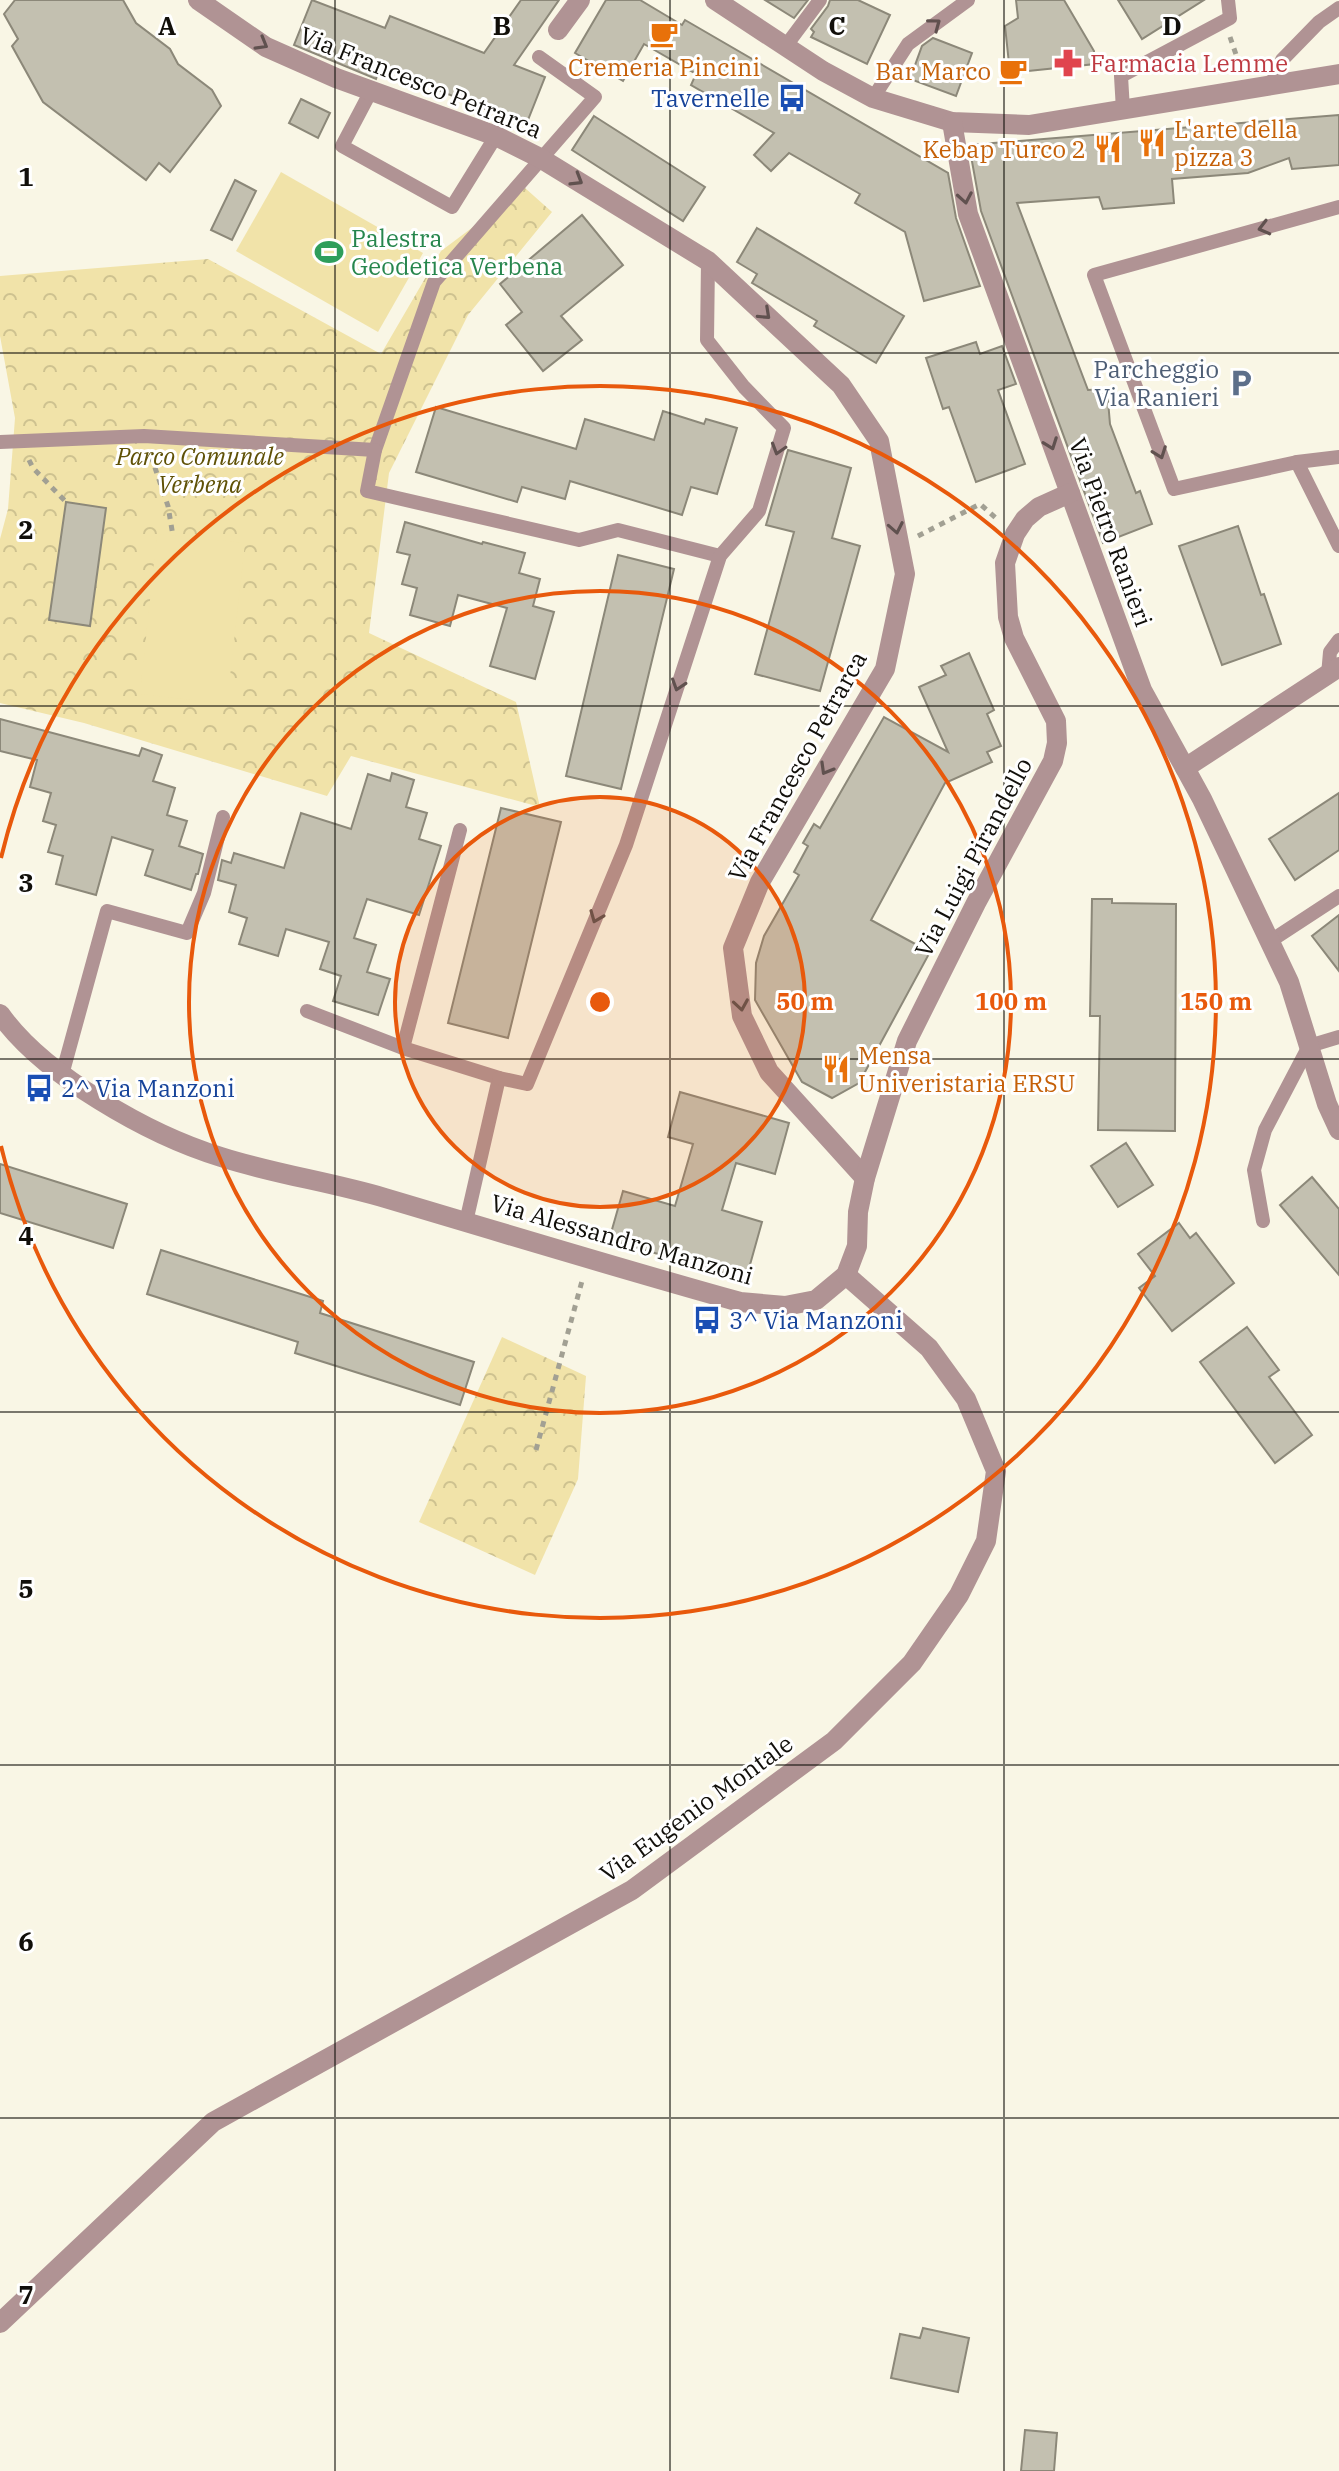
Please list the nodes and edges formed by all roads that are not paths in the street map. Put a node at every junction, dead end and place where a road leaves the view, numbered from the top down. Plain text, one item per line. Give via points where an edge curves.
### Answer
1 (198, 0) edge
2 (580, 0) edge
3 (715, 0) edge
4 (820, 0) edge
5 (968, 0) edge
6 (1228, 0) edge
7 (1339, 8) edge
8 (558, 30) dead end
9 (785, 47) junction
10 (539, 57) dead end
11 (1339, 74) edge
12 (1271, 85) junction
13 (371, 91) junction
14 (873, 98) junction
15 (1123, 110) junction
16 (952, 122) junction
17 (496, 136) junction
18 (540, 158) junction
19 (1339, 207) edge
20 (708, 261) junction
21 (0, 442) edge
22 (375, 450) junction
23 (1339, 457) edge
24 (1297, 462) junction
25 (1070, 493) junction
26 (1339, 546) edge
27 (720, 556) junction
28 (1339, 640) edge
29 (1333, 671) edge
30 (1185, 768) junction
31 (223, 817) dead end
32 (460, 830) dead end
33 (1339, 896) edge
34 (1269, 942) junction
35 (307, 1011) dead end
36 (0, 1014) edge
37 (1329, 1039) edge
38 (403, 1048) junction
39 (62, 1075) junction
40 (499, 1078) junction
41 (1339, 1130) edge
42 (865, 1178) junction
43 (1263, 1221) dead end
44 (466, 1222) junction
45 (846, 1275) junction
46 (0, 2323) edge

1 -> 13 street, Via Francesco Petrarca via 266,47
2 - 8 street
3 - 9 street
4 - 9 lane
14 -> 5 lane via 908,44
6 - 15 lane via 1230,18 1121,76
7 - 12 lane via 1282,60
9 - 14 street
10 - 18 lane via 595,97
11 - 12 street
12 - 15 street
13 - 17 street, Via Francesco Petrarca
13 - 17 lane via 342,146 452,207
14 - 16 street
15 - 16 street via 1029,125
16 -> 25 street, Via Pietro Ranieri via 968,214
17 - 18 street, Via Francesco Petrarca
18 -> 20 street, Via Francesco Petrarca
18 - 22 lane via 434,282
19 -> 24 lane via 1094,275 1174,489
20 -> 27 lane via 707,340 784,428 759,511
20 -> 42 street, Via Francesco Petrarca via 841,385 879,441 905,574 885,669 760,882 733,948 742,1016 769,1072
21 - 22 lane via 144,436
22 - 27 lane via 367,491 579,540 618,530
23 - 24 lane
24 - 26 lane
25 - 30 street, Via Pietro Ranieri via 1142,690
25 - 42 street, Via Luigi Pirandello via 1025,519 1005,563 1014,638 1056,721 1053,761 907,1041
27 -> 40 lane via 626,845 527,1084
28 - 29 lane via 1330,652
29 - 30 street
30 - 34 street, Via Pietro Ranieri
31 - 39 lane via 204,893 187,933 107,911
32 - 38 lane
33 - 34 lane
34 - 37 street, Via Pietro Ranieri via 1289,982
35 - 38 lane
36 - 39 street, Via Alessandro Manzoni
37 - 41 street, Via Pietro Ranieri via 1327,1104
37 - 43 lane via 1265,1130 1254,1170
38 - 40 lane
39 - 44 street, Via Alessandro Manzoni via 130,1119 219,1157
40 - 44 lane, Via Alessandro Manzoni
42 - 45 street via 857,1246
44 - 45 street, Via Alessandro Manzoni via 740,1302 785,1306 816,1300
45 - 46 street, Via Eugenio Montale via 929,1348 966,1399 996,1471 986,1541 959,1595 912,1663 834,1741 632,1890 213,2122

